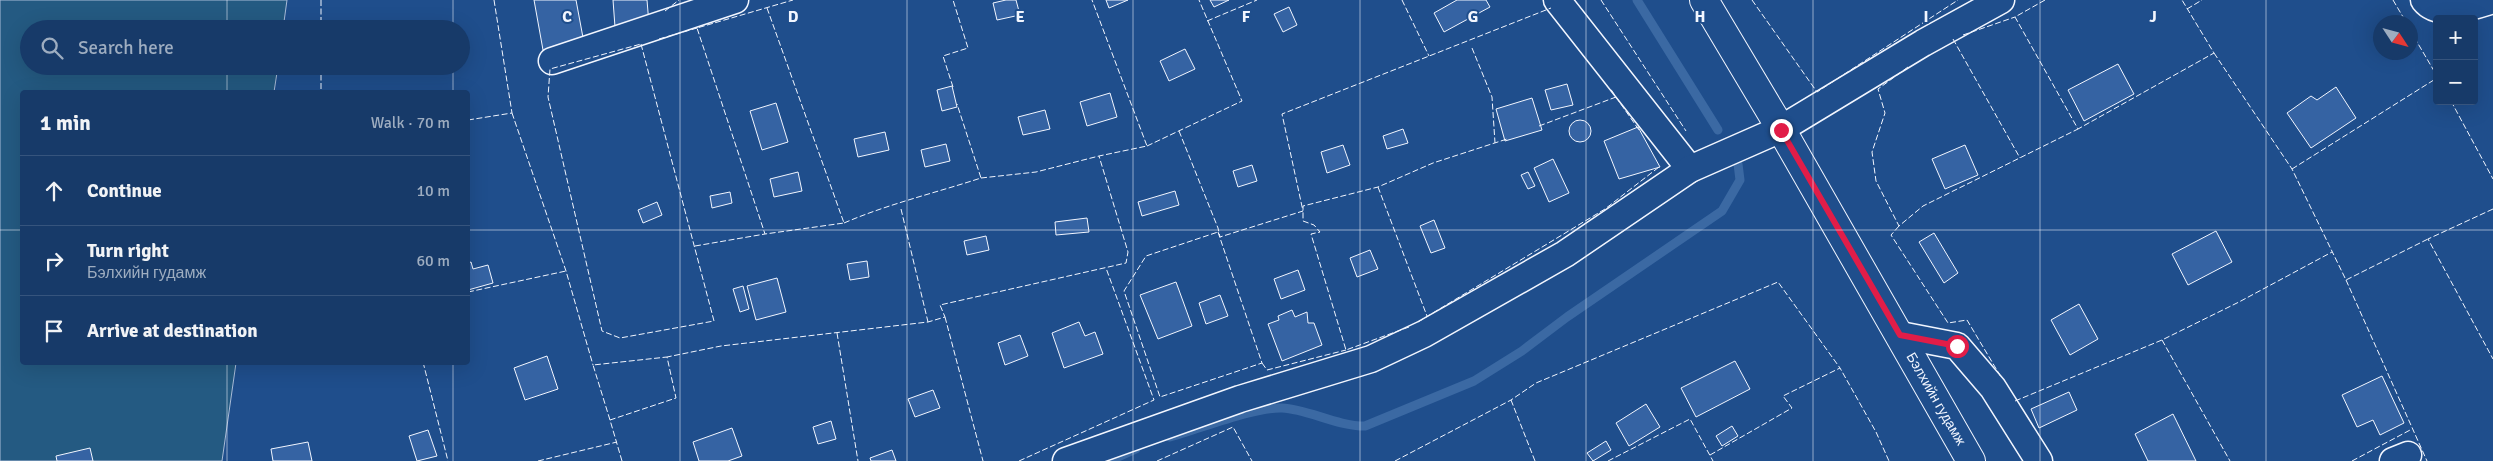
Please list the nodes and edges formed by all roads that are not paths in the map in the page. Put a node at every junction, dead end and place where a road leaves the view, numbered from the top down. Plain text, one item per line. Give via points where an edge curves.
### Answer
1 (735, 0) edge
2 (1557, 0) edge
3 (1704, 0) edge
4 (2001, 0) edge
5 (2424, 0) edge
6 (2493, 0) edge
7 (552, 61) dead end
8 (1781, 130) junction
9 (1690, 169) junction
10 (1900, 335) junction
11 (1066, 461) edge
12 (1971, 461) edge
13 (2040, 461) edge

1 - 7 street
2 - 9 street
3 - 8 main road, Бэлхийн гудамж
4 - 8 street via 1923,43
5 - 6 street via 2427,4 2448,10 2469,8
8 - 9 street
8 - 10 main road, Бэлхийн гудамж
9 - 11 street via 1565,254 1424,334 1370,359
10 - 12 main road, Бэлхийн гудамж
10 - 13 street via 1957,346 1994,388

